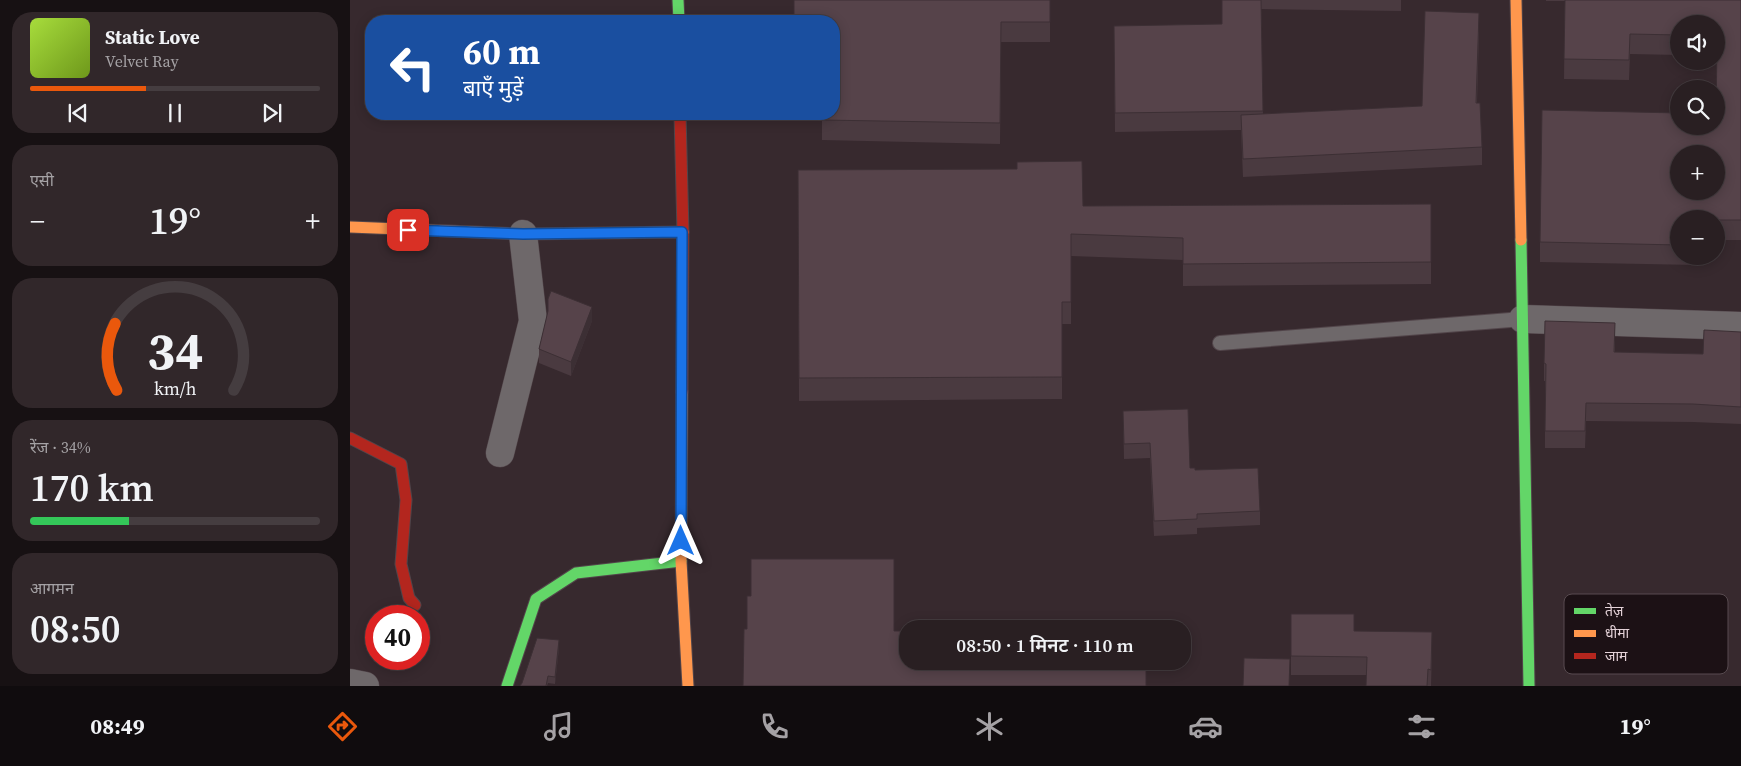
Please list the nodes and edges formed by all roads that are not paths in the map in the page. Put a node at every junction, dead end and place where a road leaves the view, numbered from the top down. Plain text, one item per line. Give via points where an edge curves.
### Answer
1 (678, 0) edge
2 (1516, 0) edge
3 (679, 15) edge
4 (680, 120) edge
5 (350, 227) edge
6 (682, 232) junction
7 (523, 234) junction
8 (1523, 320) junction
9 (1741, 326) edge
10 (1220, 343) dead end
11 (350, 438) edge
12 (500, 453) dead end
13 (681, 560) junction
14 (416, 605) dead end
15 (350, 683) edge
16 (365, 686) edge
17 (507, 686) edge
18 (688, 686) edge
19 (1529, 686) edge

1 - 3 street
2 - 8 street
4 - 6 street
5 - 7 street
6 - 7 street
6 - 13 street
7 - 12 street via 533,322
8 - 9 street
8 - 10 lane
8 - 19 street
11 - 14 street via 401,464 406,500 401,564 409,598
13 - 17 street via 576,573 536,600
13 - 18 street
15 - 16 street

